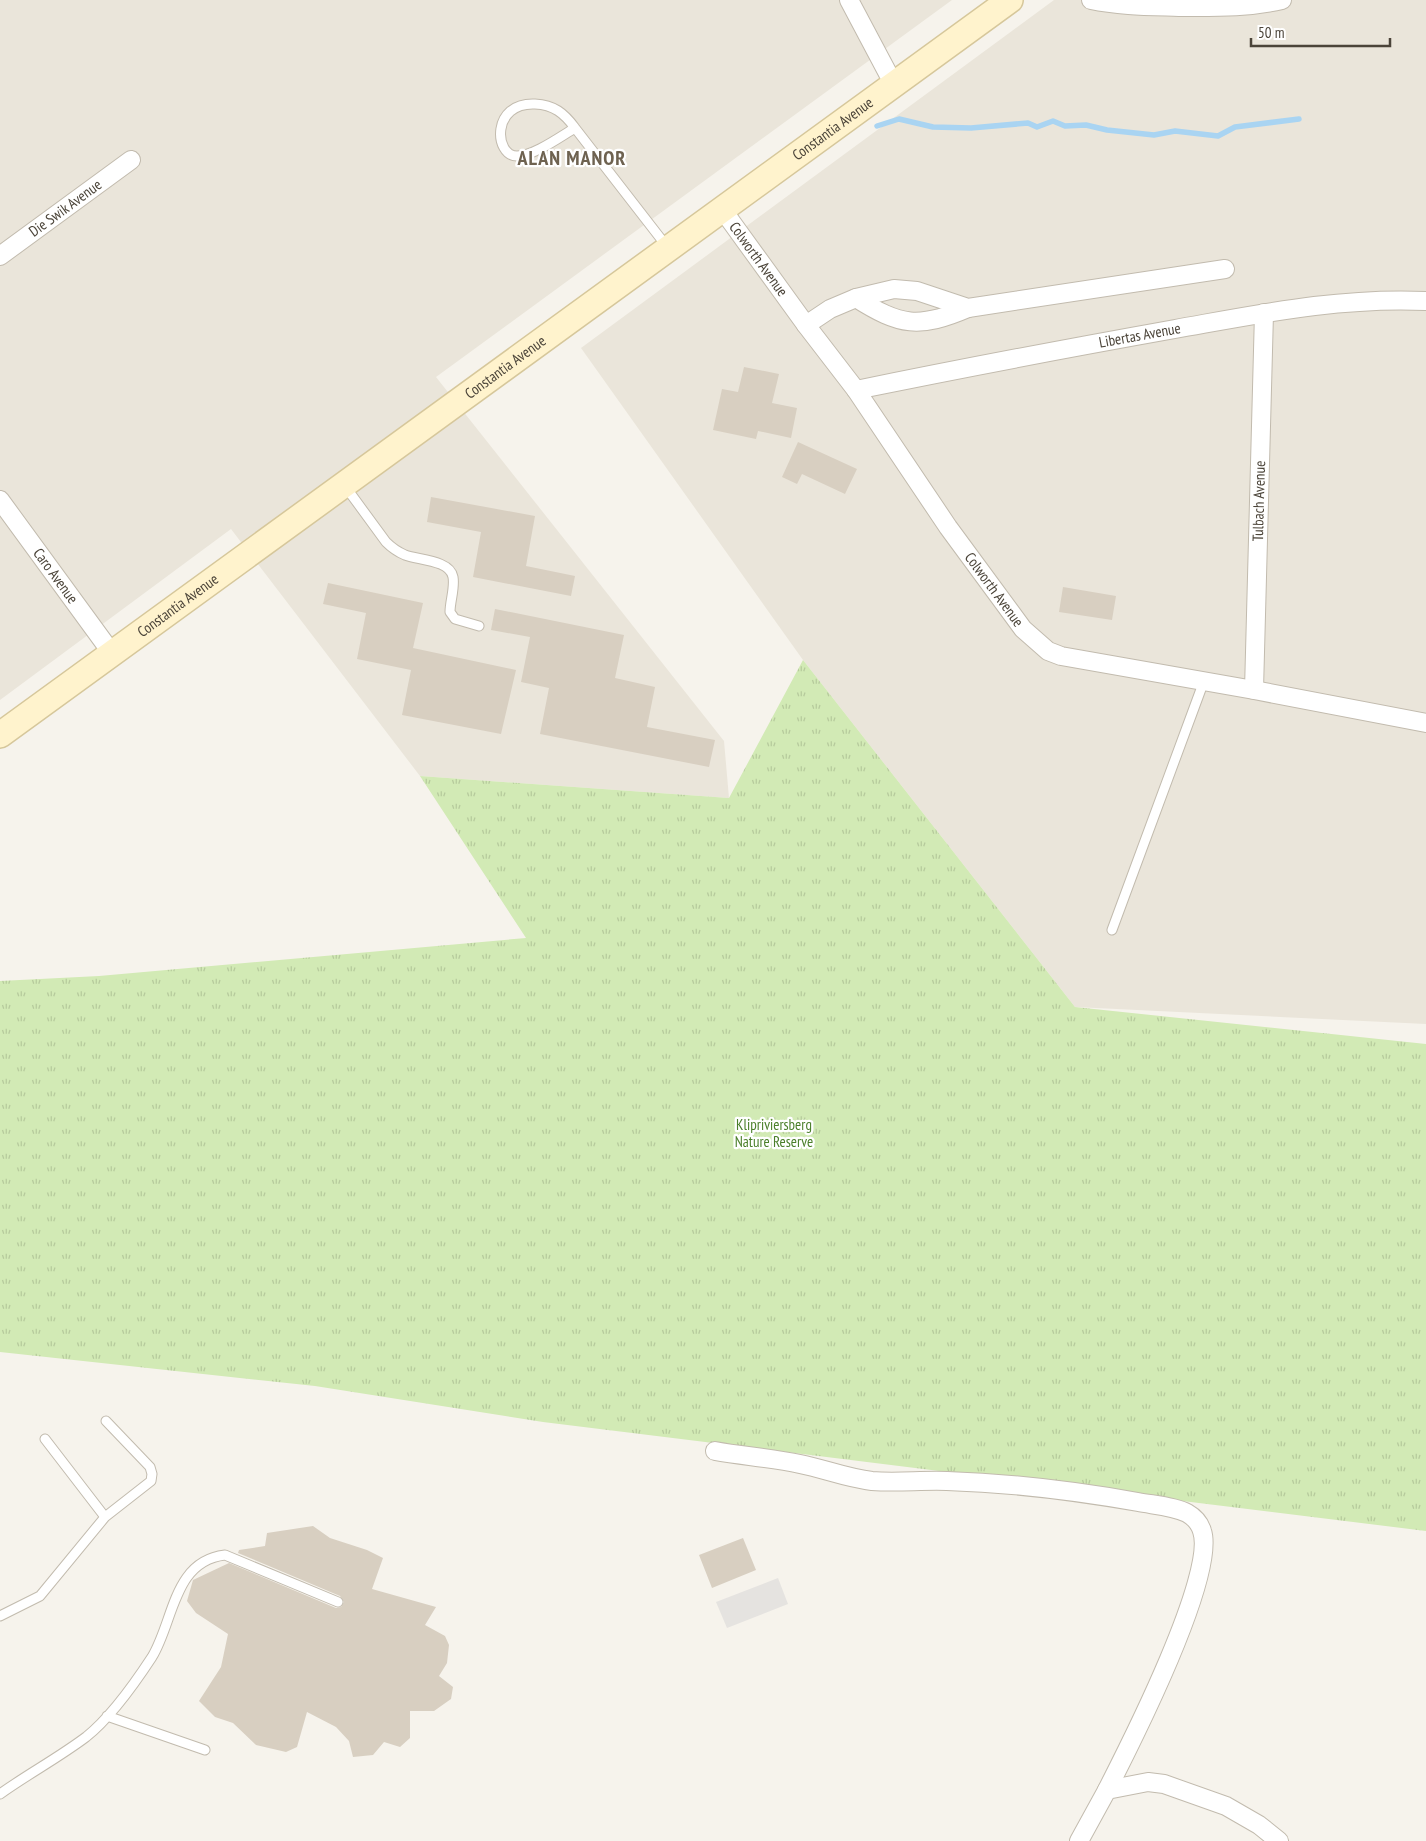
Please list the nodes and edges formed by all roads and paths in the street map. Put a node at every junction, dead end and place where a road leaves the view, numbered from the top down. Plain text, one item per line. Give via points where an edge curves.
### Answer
1 (849, 0) edge
2 (1010, 0) edge
3 (1091, 0) edge
4 (1282, 0) edge
5 (893, 83) junction
6 (575, 128) junction
7 (132, 160) dead end
8 (722, 209) junction
9 (668, 248) junction
10 (0, 256) edge
11 (1225, 269) dead end
12 (856, 298) junction
13 (1426, 301) edge
14 (968, 308) junction
15 (1264, 313) junction
16 (806, 325) junction
17 (856, 390) junction
18 (344, 483) junction
19 (0, 500) edge
20 (479, 626) dead end
21 (111, 652) junction
22 (1204, 681) junction
23 (1254, 690) junction
24 (1426, 723) edge
25 (0, 734) edge
26 (1112, 930) dead end
27 (106, 1421) dead end
28 (45, 1439) dead end
29 (715, 1451) dead end
30 (105, 1517) junction
31 (338, 1602) dead end
32 (0, 1616) edge
33 (108, 1716) junction
34 (205, 1750) dead end
35 (1107, 1790) junction
36 (0, 1794) edge
37 (1080, 1841) edge
38 (1279, 1841) edge

1 - 5 street
2 - 5 street, Constantia Avenue
3 - 4 street via 1134,6 1198,7 1254,6
5 - 8 street, Constantia Avenue
6 - 6 lane via 556,108 545,104 522,104 506,115 500,131 506,151 518,156 530,153
6 - 9 lane
7 - 10 street, Die Swik Avenue
8 - 9 street, Constantia Avenue
8 - 16 street, Colworth Avenue
9 - 18 street, Constantia Avenue
11 - 14 street
12 - 14 street via 894,289 917,291
12 - 14 street via 883,315 901,321 942,319
12 - 16 street via 830,309
13 - 15 street, Libertas Avenue via 1350,301
15 - 17 street, Libertas Avenue
15 - 23 street, Tulbach Avenue
16 - 17 street, Colworth Avenue
17 - 22 street, Colworth Avenue via 948,527 1030,637 1048,651 1061,656
18 - 20 lane via 393,549 450,570 453,578 450,612 455,619
18 - 21 street, Constantia Avenue
19 - 21 street, Caro Avenue
21 - 25 street, Constantia Avenue
22 - 23 street, Colworth Avenue
22 - 26 lane
23 - 24 street, Colworth Avenue
27 - 30 lane via 150,1467 152,1474 151,1480
28 - 30 lane
29 - 35 street via 798,1463 836,1475 873,1481 975,1483 1120,1499 1188,1514 1198,1522 1203,1532 1204,1550 1190,1606 1161,1677
30 - 32 lane via 50,1587 34,1600
31 - 33 lane via 234,1558 214,1556 189,1572 153,1656
33 - 34 lane
33 - 36 lane via 85,1737
35 - 37 street
35 - 38 street via 1148,1782 1164,1784 1226,1806

